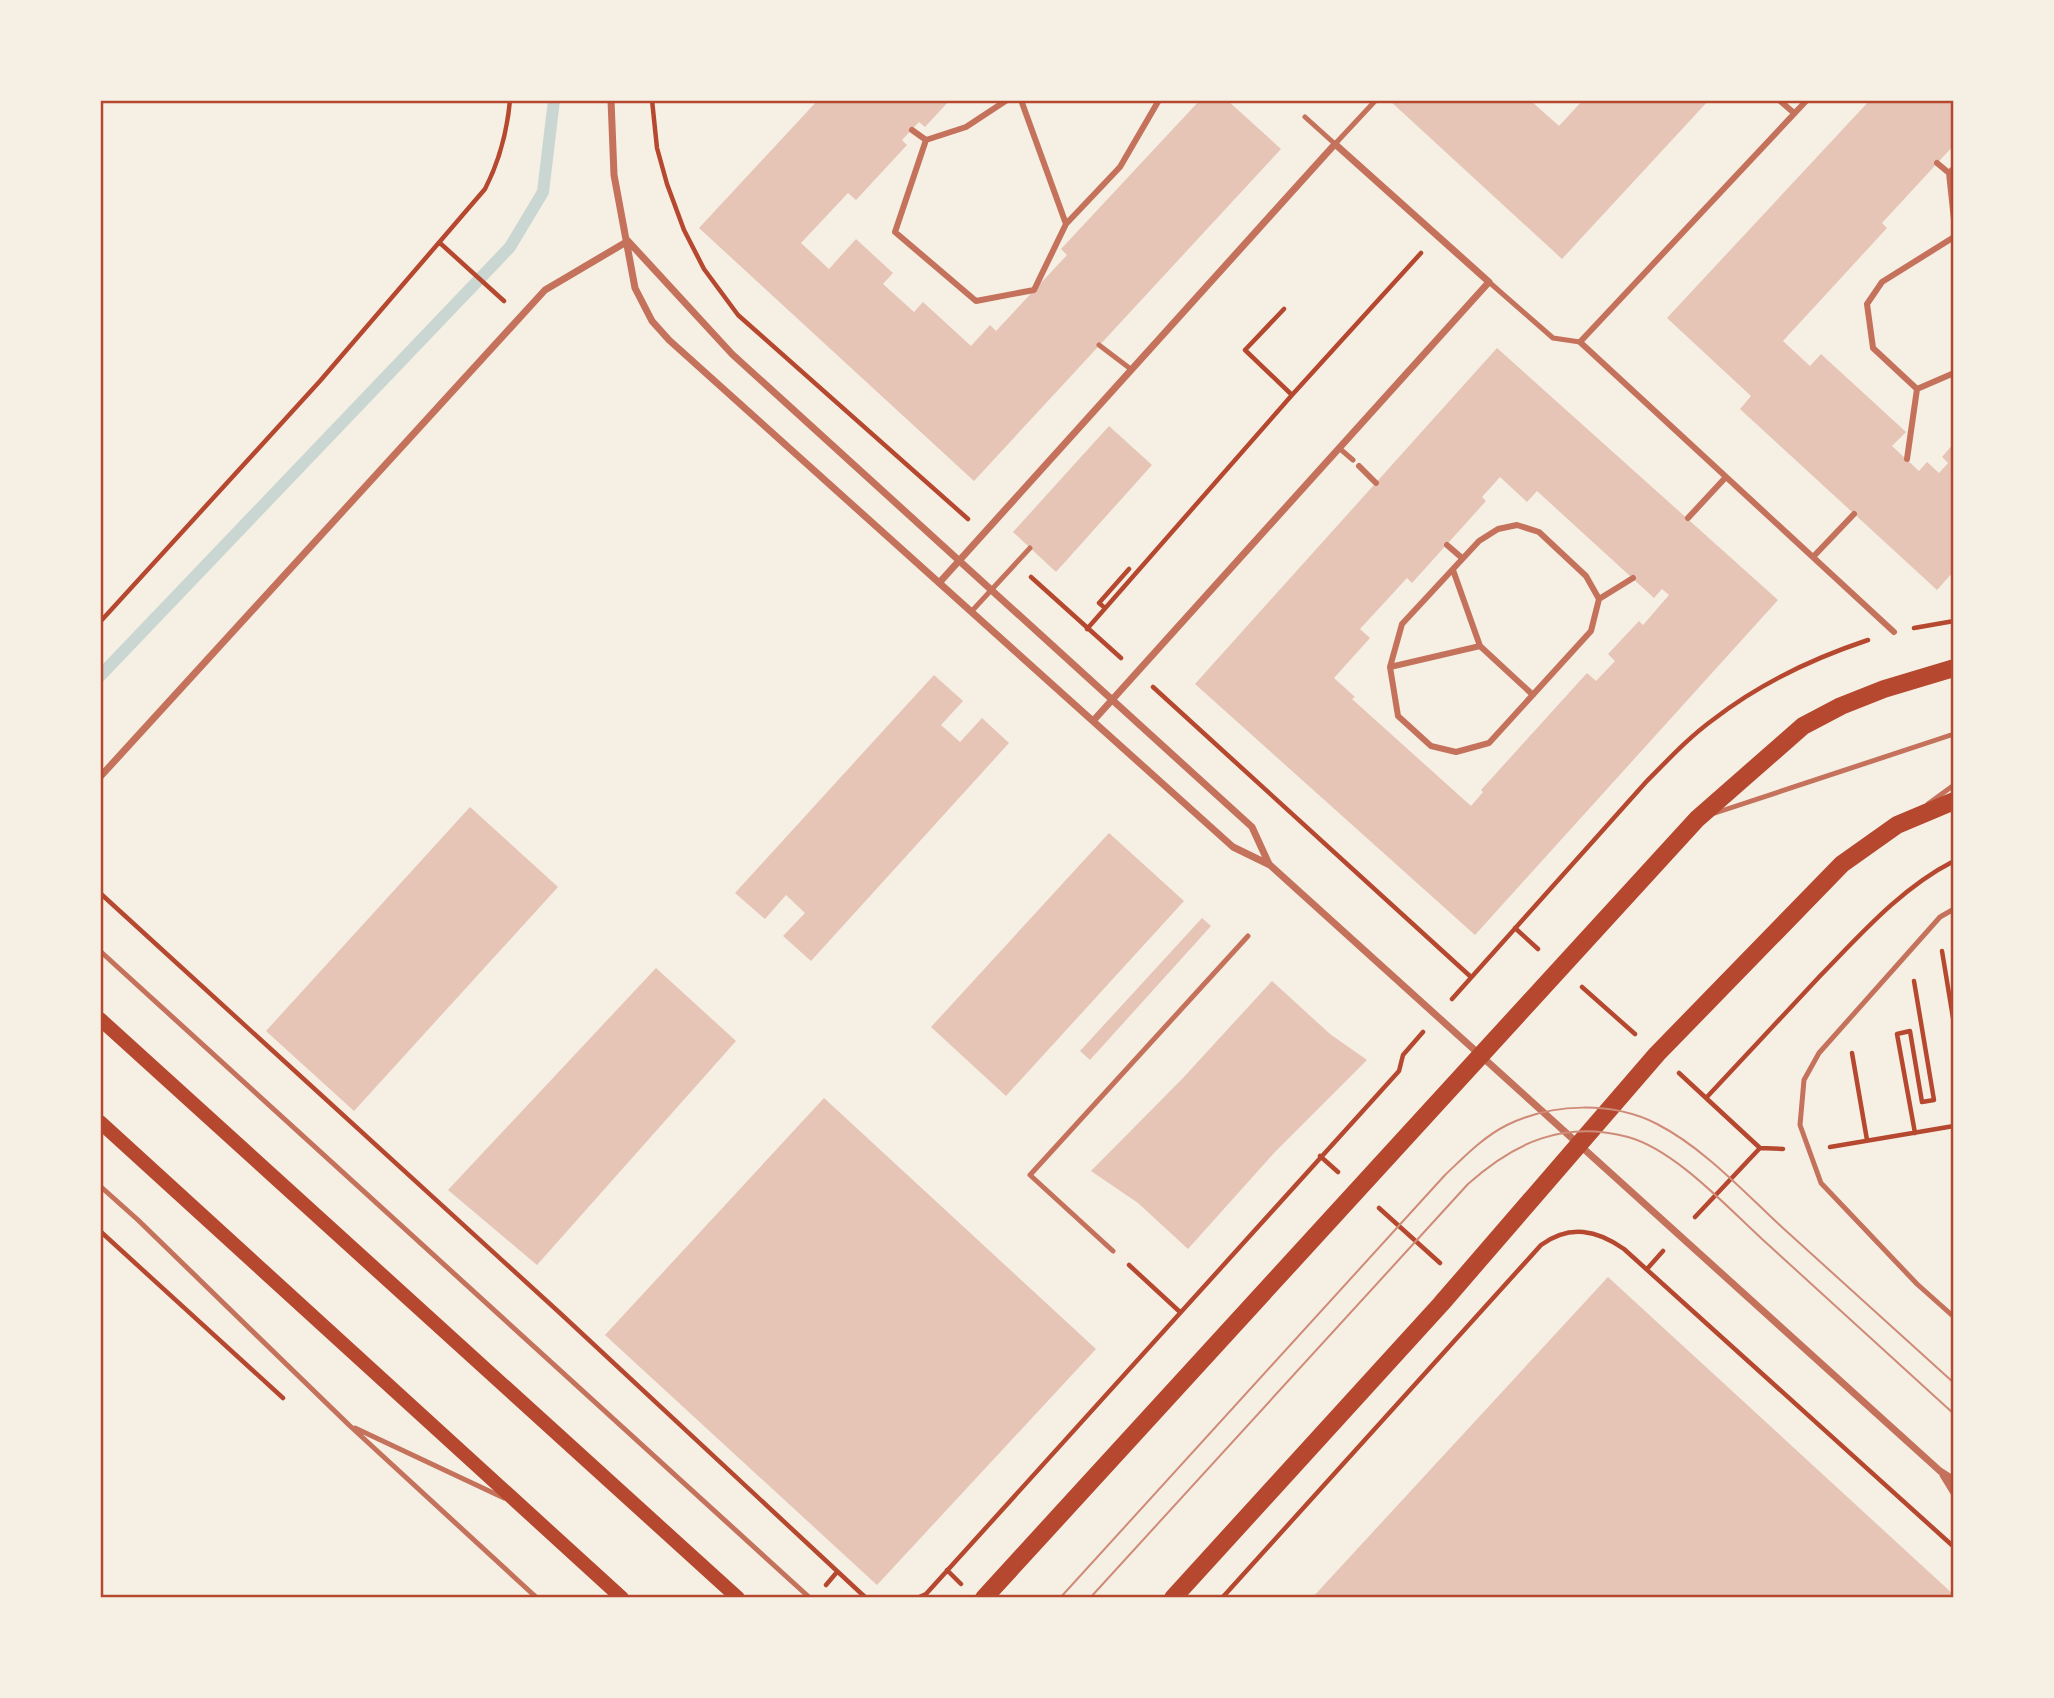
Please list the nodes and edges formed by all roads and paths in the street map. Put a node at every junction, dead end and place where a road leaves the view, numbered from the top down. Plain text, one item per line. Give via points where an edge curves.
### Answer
1 (510, 100) edge
2 (611, 100) edge
3 (1007, 100) edge
4 (1021, 100) edge
5 (1158, 100) edge
6 (1376, 100) edge
7 (1779, 100) edge
8 (1807, 100) edge
9 (1794, 113) junction
10 (1305, 117) dead end
11 (912, 130) dead end
12 (926, 140) junction
13 (1335, 144) junction
14 (1937, 163) dead end
15 (1952, 171) edge
16 (1954, 220) edge
17 (1066, 224) junction
18 (1437, 236) junction
19 (1954, 237) edge
20 (628, 241) junction
21 (440, 243) junction
22 (1489, 282) junction
23 (494, 293) dead end
24 (1284, 309) dead end
25 (1580, 342) junction
26 (1099, 345) dead end
27 (1132, 370) junction
28 (1954, 373) edge
29 (1917, 389) junction
30 (1292, 395) junction
31 (1339, 448) junction
32 (1906, 459) dead end
33 (1353, 460) dead end
34 (1359, 466) dead end
35 (1726, 477) junction
36 (1376, 483) dead end
37 (1854, 514) dead end
38 (1688, 517) dead end
39 (1447, 545) dead end
40 (1030, 548) dead end
41 (1813, 557) junction
42 (1462, 558) junction
43 (960, 561) junction
44 (1129, 569) dead end
45 (1452, 570) junction
46 (1633, 578) dead end
47 (939, 583) junction
48 (991, 590) junction
49 (1599, 599) junction
50 (1105, 608) junction
51 (971, 612) junction
52 (1954, 621) edge
53 (100, 622) edge
54 (1087, 629) dead end
55 (1895, 632) junction
56 (1480, 646) junction
57 (1390, 667) junction
58 (1954, 668) edge
59 (1533, 695) junction
60 (1112, 700) junction
61 (1093, 721) junction
62 (1954, 734) edge
63 (100, 777) edge
64 (1954, 785) edge
65 (1954, 800) edge
66 (1696, 819) junction
67 (1897, 825) junction
68 (1954, 861) edge
69 (1270, 865) junction
70 (100, 893) edge
71 (1954, 909) edge
72 (1515, 928) junction
73 (1248, 936) dead end
74 (1948, 945) dead end
75 (1942, 950) junction
76 (100, 951) edge
77 (1932, 960) dead end
78 (1559, 967) junction
79 (1471, 977) dead end
80 (1905, 990) dead end
81 (100, 1018) edge
82 (1954, 1024) edge
83 (1851, 1048) dead end
84 (1657, 1054) junction
85 (1403, 1055) dead end
86 (1480, 1055) junction
87 (1706, 1098) junction
88 (100, 1122) edge
89 (1954, 1126) edge
90 (1915, 1133) junction
91 (1867, 1140) junction
92 (1579, 1145) junction
93 (1760, 1148) junction
94 (1809, 1150) junction
95 (1320, 1156) junction
96 (100, 1185) edge
97 (1357, 1188) junction
98 (1695, 1217) dead end
99 (1113, 1251) joint
100 (1460, 1281) junction
101 (1488, 1304) junction
102 (1180, 1312) junction
103 (1954, 1317) edge
104 (349, 1425) junction
105 (1940, 1471) junction
106 (1954, 1480) edge
107 (1954, 1493) edge
108 (516, 1504) junction
109 (1954, 1547) edge
110 (537, 1598) edge
111 (622, 1598) edge
112 (738, 1598) edge
113 (810, 1598) edge
114 (866, 1598) edge
115 (917, 1598) edge
116 (984, 1598) edge
117 (1173, 1598) edge
118 (1222, 1598) edge

1 - 21 path via 499,162 485,189
2 - 20 street via 614,175
3 - 12 street via 965,127
4 - 17 street
5 - 17 street via 1120,167
6 - 13 lane
7 - 9 street
8 - 9 street
9 - 25 street
10 - 13 lane
11 - 12 street
12 - 17 street via 895,232 976,301 1034,290
13 - 18 street
13 - 27 street
14 - 15 street
15 - 16 street
18 - 22 street
18 - 30 path
19 - 29 street via 1882,282 1867,303 1873,348
20 - 43 street via 732,354
20 - 47 street via 635,288 652,321
20 - 63 street via 545,290
21 - 23 path
21 - 53 path
22 - 25 lane via 1553,338
22 - 31 street
24 - 30 path via 1245,350
25 - 35 street
26 - 27 lane
27 - 43 street
28 - 29 street
29 - 32 street
30 - 50 path
31 - 33 lane
31 - 60 street
34 - 36 street
35 - 38 street
35 - 41 street
37 - 41 street
39 - 42 street
40 - 48 lane
41 - 55 street
42 - 45 street
42 - 49 street via 1498,529 1517,526 1539,532 1586,576
43 - 47 street
43 - 48 street
44 - 50 path via 1099,603
45 - 56 street
45 - 57 street via 1402,624
46 - 49 street
47 - 51 street
48 - 51 lane
48 - 60 street
49 - 59 street via 1591,631
50 - 54 path
51 - 61 street
52 - 55 path
55 - 72 path via 1836,651 1766,684 1714,718 1646,782
56 - 57 street
56 - 59 street
57 - 59 street via 1398,716 1431,746 1456,752 1489,743
58 - 66 main road via 1884,689 1803,726
60 - 61 street
60 - 69 street via 1252,827
61 - 69 street via 1233,847
62 - 66 lane
64 - 67 lane
65 - 67 main road
66 - 78 main road
67 - 84 main road via 1842,864
68 - 87 path via 1901,896 1862,932
69 - 86 street
70 - 114 path
71 - 94 lane via 1940,916 1819,1053 1804,1080 1800,1125
72 - 78 path
72 - 79 path
73 - 99 lane via 1030,1175
74 - 75 path
75 - 77 path
75 - 82 path
76 - 113 lane
78 - 84 path
78 - 86 main road
80 - 90 path via 1913,980 1934,1100 1922,1102 1910,1031 1897,1034
81 - 112 main road
83 - 91 path
84 - 87 path
84 - 92 main road
85 - 95 path via 1399,1071
86 - 92 street
86 - 97 main road
87 - 93 path
88 - 108 main road
89 - 90 path
90 - 91 path
91 - 94 path
92 - 100 main road
92 - 105 street
93 - 94 path
93 - 98 path
94 - 103 lane via 1821,1183
95 - 97 path
95 - 102 path
96 - 104 lane
97 - 100 path
97 - 116 main road
99 - 102 path
100 - 101 path
100 - 117 main road
101 - 109 path via 1541,1245 1564,1234 1595,1233 1609,1239
101 - 118 path
102 - 115 path via 926,1594
104 - 108 lane
104 - 110 lane
105 - 106 street
105 - 107 street
108 - 111 main road

